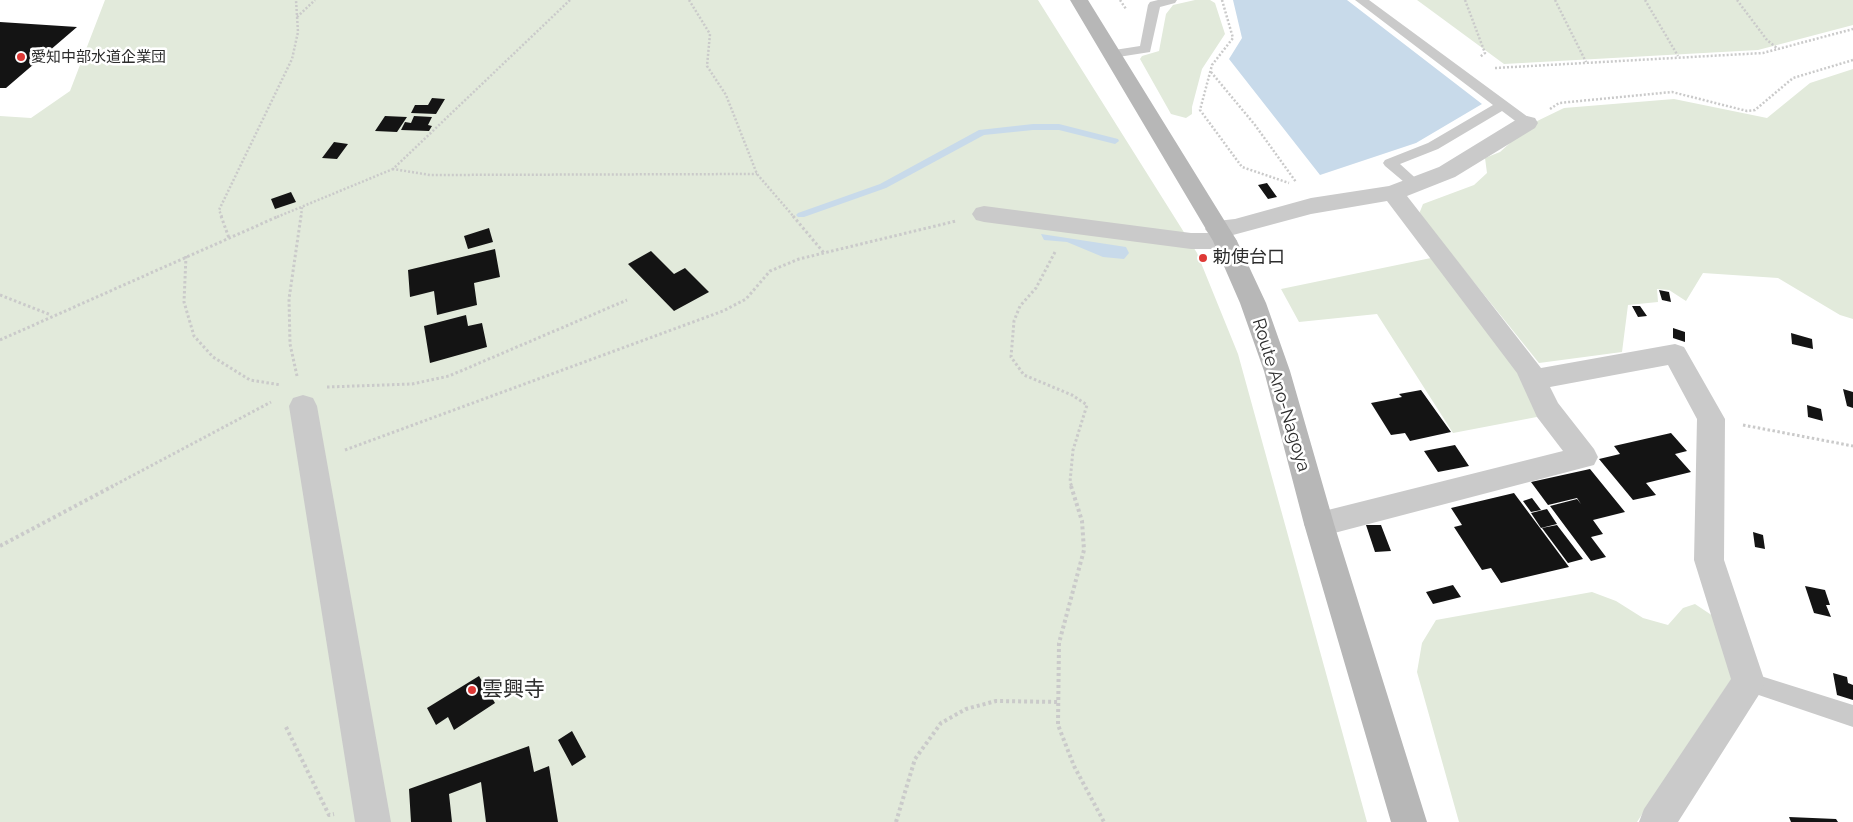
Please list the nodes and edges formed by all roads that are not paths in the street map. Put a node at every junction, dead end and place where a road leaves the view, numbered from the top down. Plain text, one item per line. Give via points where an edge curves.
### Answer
1 (1079, 0) edge
2 (1170, 0) edge
3 (1361, 0) edge
4 (1112, 54) junction
5 (1502, 105) junction
6 (1527, 123) joint
7 (1404, 189) junction
8 (984, 214) road end
9 (1221, 235) junction
10 (1534, 380) junction
11 (301, 397) road end
12 (1319, 524) junction
13 (1748, 682) junction
14 (1853, 716) edge
15 (371, 812) edge
16 (1410, 822) edge
17 (1657, 822) edge

1 - 4 main road, Route Ano-Nagoya
2 - 4 lane via 1154,5 1146,49
3 - 5 lane
4 - 9 main road, Route Ano-Nagoya
5 - 6 lane
5 - 7 lane via 1434,146 1390,163
6 - 7 street via 1447,172
7 - 9 street via 1310,206 1236,227
7 - 10 street
8 - 9 street via 1191,241
9 - 12 main road, Route Ano-Nagoya via 1253,303 1277,371
10 - 12 street via 1547,409 1584,457
10 - 13 street via 1675,354 1711,419 1709,560
11 - 15 street
12 - 16 main road, Route Ano-Nagoya
13 - 14 lane
13 - 17 street

